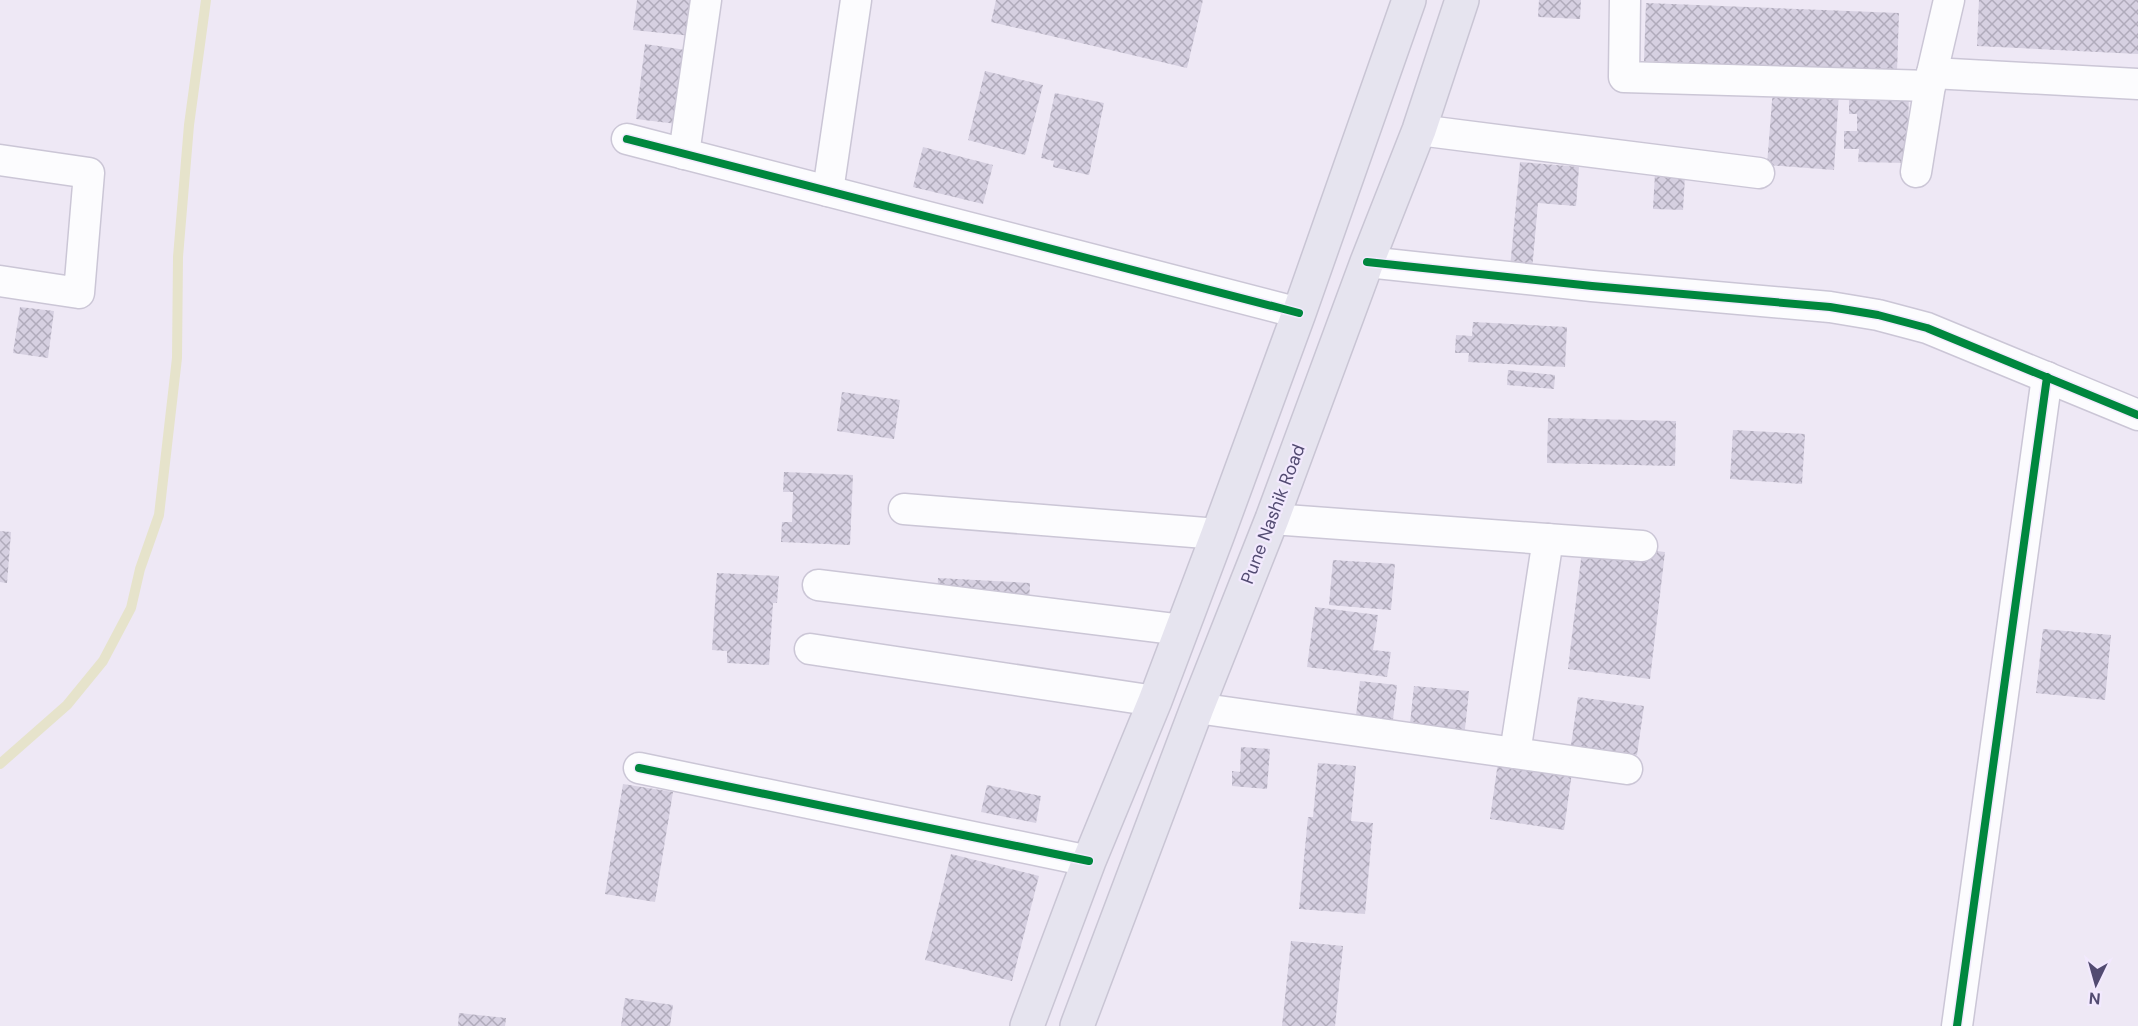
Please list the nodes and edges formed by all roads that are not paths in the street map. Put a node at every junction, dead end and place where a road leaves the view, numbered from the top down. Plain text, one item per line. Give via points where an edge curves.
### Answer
1 (706, 0) edge
2 (856, 0) edge
3 (1409, 0) edge
4 (1462, 0) edge
5 (1625, 0) edge
6 (1949, 0) edge
7 (1931, 80) junction
8 (2138, 84) edge
9 (1419, 130) junction
10 (627, 139) dead end
11 (684, 154) junction
12 (0, 160) edge
13 (1916, 172) dead end
14 (1759, 173) dead end
15 (828, 191) junction
16 (1367, 262) junction
17 (0, 282) edge
18 (1299, 313) junction
19 (2047, 377) junction
20 (2138, 415) edge
21 (904, 509) dead end
22 (1272, 519) junction
23 (1218, 534) junction
24 (1548, 539) junction
25 (1642, 546) dead end
26 (818, 585) dead end
27 (1182, 630) junction
28 (810, 649) dead end
29 (1155, 701) junction
30 (1197, 708) junction
31 (1515, 753) junction
32 (639, 768) dead end
33 (1627, 769) dead end
34 (1089, 861) junction
35 (1027, 1026) edge
36 (1077, 1026) edge
37 (1957, 1026) edge

1 - 11 street
2 - 15 street
3 - 18 highway
4 - 9 highway, Pune Nashik Road
5 - 7 street via 1624,77
6 - 7 street
7 - 8 street
7 - 13 street
9 - 14 street
9 - 16 highway, Pune Nashik Road
10 - 11 street
11 - 15 street
12 - 17 street via 90,173 80,293
15 - 18 street
16 - 19 street via 1830,307 1878,315 1927,328
16 - 22 highway, Pune Nashik Road
18 - 23 highway
19 - 20 street
19 - 37 street
21 - 23 street
22 - 24 street
22 - 30 highway, Pune Nashik Road
23 - 27 highway
24 - 25 street
24 - 31 street
26 - 27 street
27 - 29 highway
28 - 29 street
29 - 34 highway
30 - 31 street
30 - 36 highway, Pune Nashik Road
31 - 33 street
32 - 34 street
34 - 35 highway

